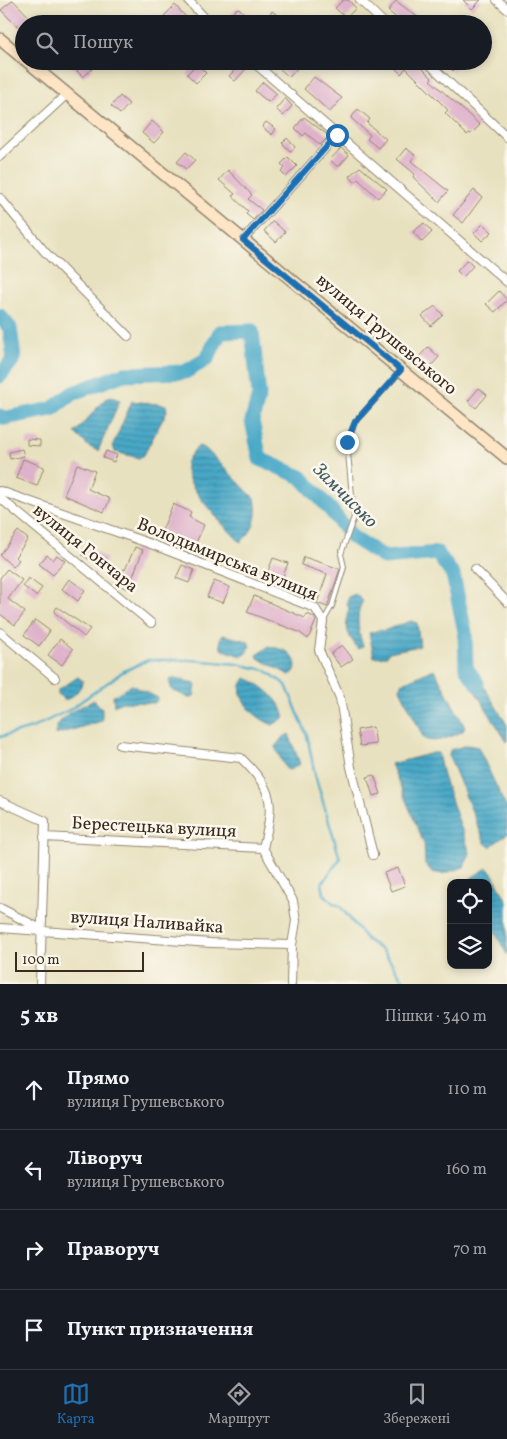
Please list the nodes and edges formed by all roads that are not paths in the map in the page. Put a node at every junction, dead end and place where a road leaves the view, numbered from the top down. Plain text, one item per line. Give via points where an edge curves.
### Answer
1 (188, 0) edge
2 (360, 0) edge
3 (497, 0) edge
4 (507, 9) edge
5 (202, 15) edge
6 (376, 15) edge
7 (0, 39) edge
8 (15, 52) edge
9 (37, 70) edge
10 (262, 70) edge
11 (436, 70) edge
12 (66, 94) junction
13 (337, 135) junction
14 (507, 137) edge
15 (0, 156) edge
16 (0, 198) edge
17 (243, 240) junction
18 (507, 282) edge
19 (128, 336) dead end
20 (401, 370) junction
21 (507, 458) edge
22 (0, 491) edge
23 (0, 498) edge
24 (475, 569) dead end
25 (507, 602) edge
26 (323, 621) junction
27 (151, 622) dead end
28 (0, 632) edge
29 (55, 678) dead end
30 (120, 745) dead end
31 (0, 802) edge
32 (44, 837) junction
33 (263, 848) junction
34 (374, 855) dead end
35 (0, 908) edge
36 (0, 928) edge
37 (42, 930) junction
38 (292, 946) junction
39 (40, 984) edge
40 (292, 984) edge

1 - 5 street
2 - 6 street
3 - 4 street
7 - 8 street, вулиця Грушевського
9 - 12 street, вулиця Грушевського
10 - 13 street
11 - 14 street
12 - 15 street
12 - 17 street, вулиця Грушевського
13 - 17 street
13 - 18 street
16 - 19 street via 45,252
17 - 20 street, вулиця Грушевського
20 - 21 street, вулиця Грушевського
20 - 26 lane via 355,422 347,442 354,517 341,554 344,567 332,606
22 - 26 street, Володимирська вулиця via 151,544 315,608
23 - 27 street, вулиця Гончара
24 - 25 street
26 - 34 street, Володимирська вулиця via 319,650 340,698 351,767
28 - 29 street
30 - 33 street via 241,758 264,785 271,803
31 - 32 street via 45,821
32 - 33 street, Берестецька вулиця
32 - 37 street
33 - 38 street via 294,900 296,921
35 - 37 street
36 - 37 street, вулиця Наливайка
37 - 38 street, вулиця Наливайка
37 - 39 street
38 - 40 street

